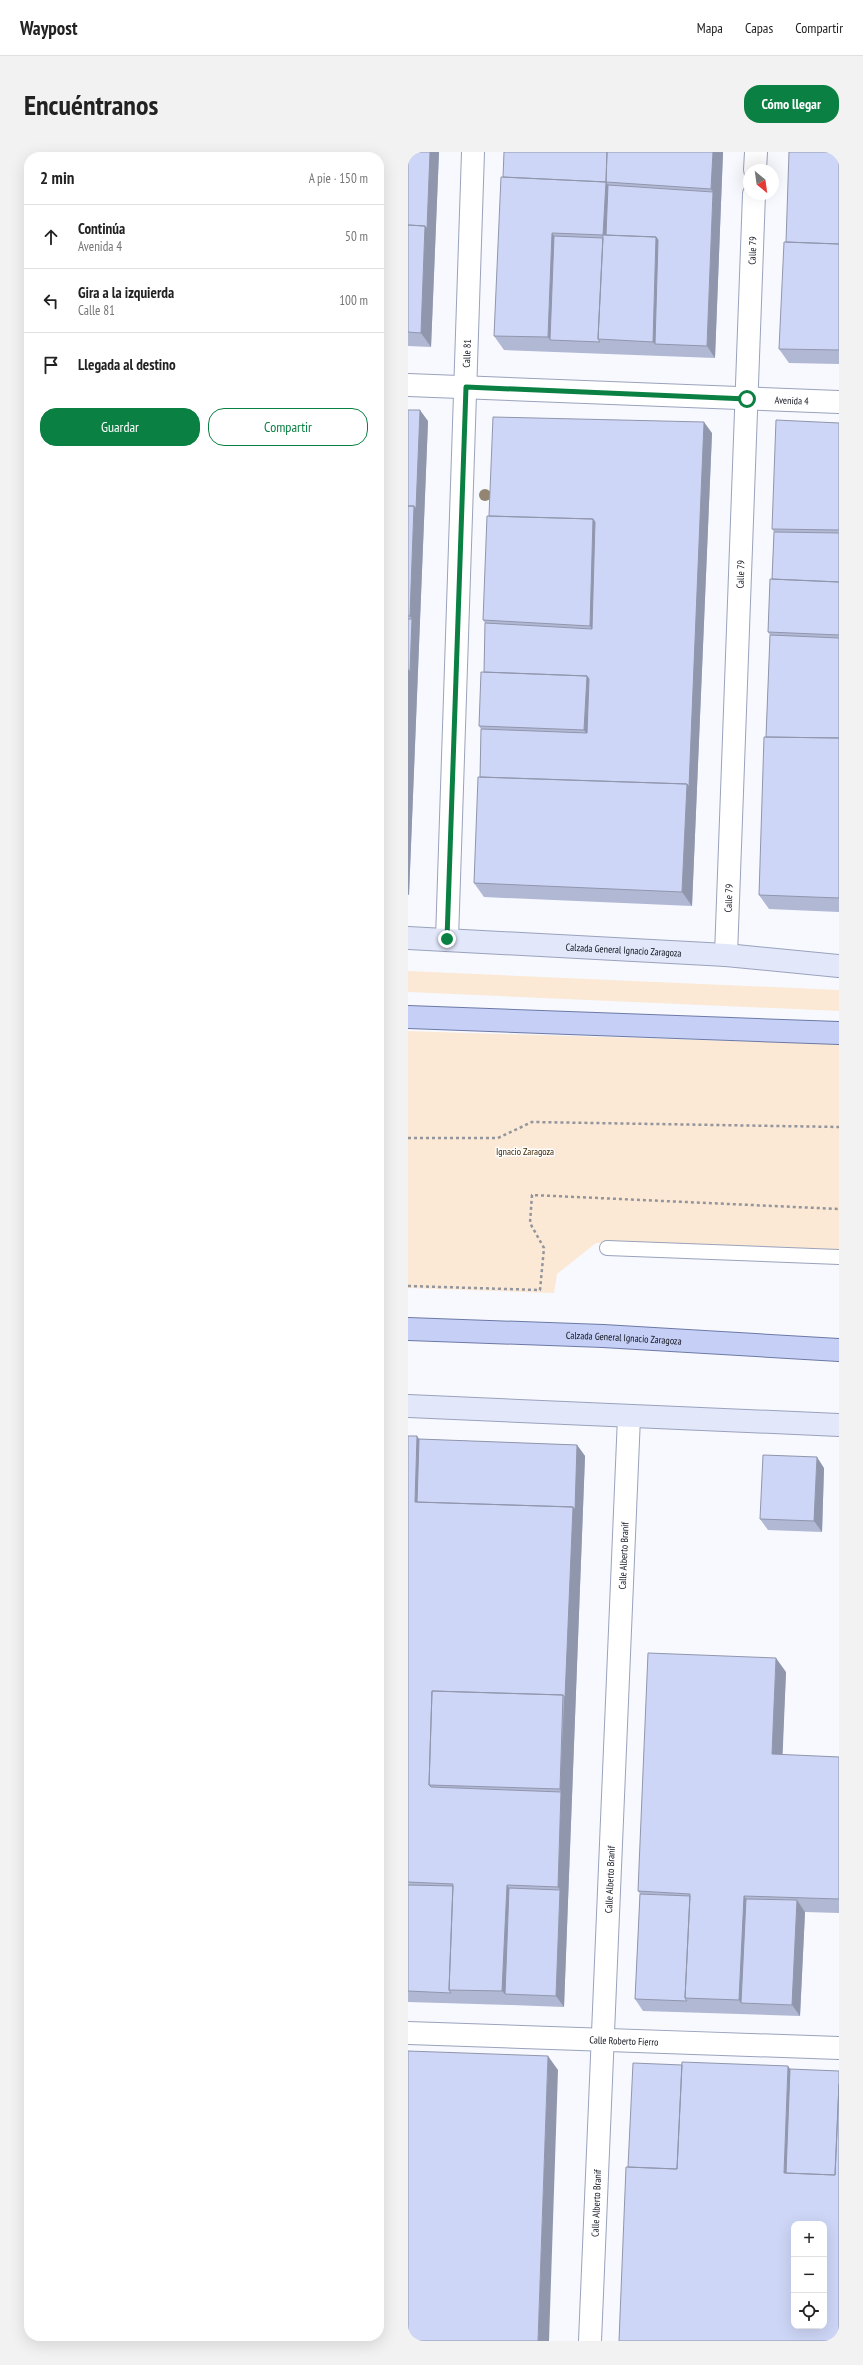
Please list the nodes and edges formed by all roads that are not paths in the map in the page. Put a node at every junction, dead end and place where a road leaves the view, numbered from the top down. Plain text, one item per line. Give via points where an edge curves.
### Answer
1 (473, 152) edge
2 (756, 152) edge
3 (755, 164) edge
4 (754, 200) edge
5 (408, 385) edge
6 (466, 387) junction
7 (747, 399) junction
8 (839, 402) edge
9 (408, 938) edge
10 (447, 939) junction
11 (726, 955) junction
12 (839, 966) edge
13 (408, 1018) edge
14 (839, 1033) edge
15 (607, 1248) dead end
16 (839, 1257) edge
17 (408, 1329) edge
18 (839, 1350) edge
19 (408, 1406) edge
20 (629, 1417) junction
21 (839, 1425) edge
22 (408, 2033) edge
23 (604, 2040) junction
24 (839, 2048) edge
25 (590, 2341) edge

1 - 6 street, Calle 81
2 - 3 street
4 - 7 street, Calle 79
5 - 6 street, Avenida 4
6 - 7 street, Avenida 4
6 - 10 street, Calle 81
7 - 8 street, Avenida 4
7 - 11 street, Calle 79
9 - 10 main road, Calzada General Ignacio Zaragoza
10 - 11 main road, Calzada General Ignacio Zaragoza
11 - 12 main road, Calzada General Ignacio Zaragoza
13 - 14 main road
15 - 16 lane
17 - 18 main road, Calzada General Ignacio Zaragoza via 603,1336
19 - 20 main road
20 - 21 main road
20 - 23 street, Calle Alberto Branif
22 - 23 street, Calle Roberto Fierro
23 - 24 street, Calle Roberto Fierro
23 - 25 street, Calle Alberto Branif

